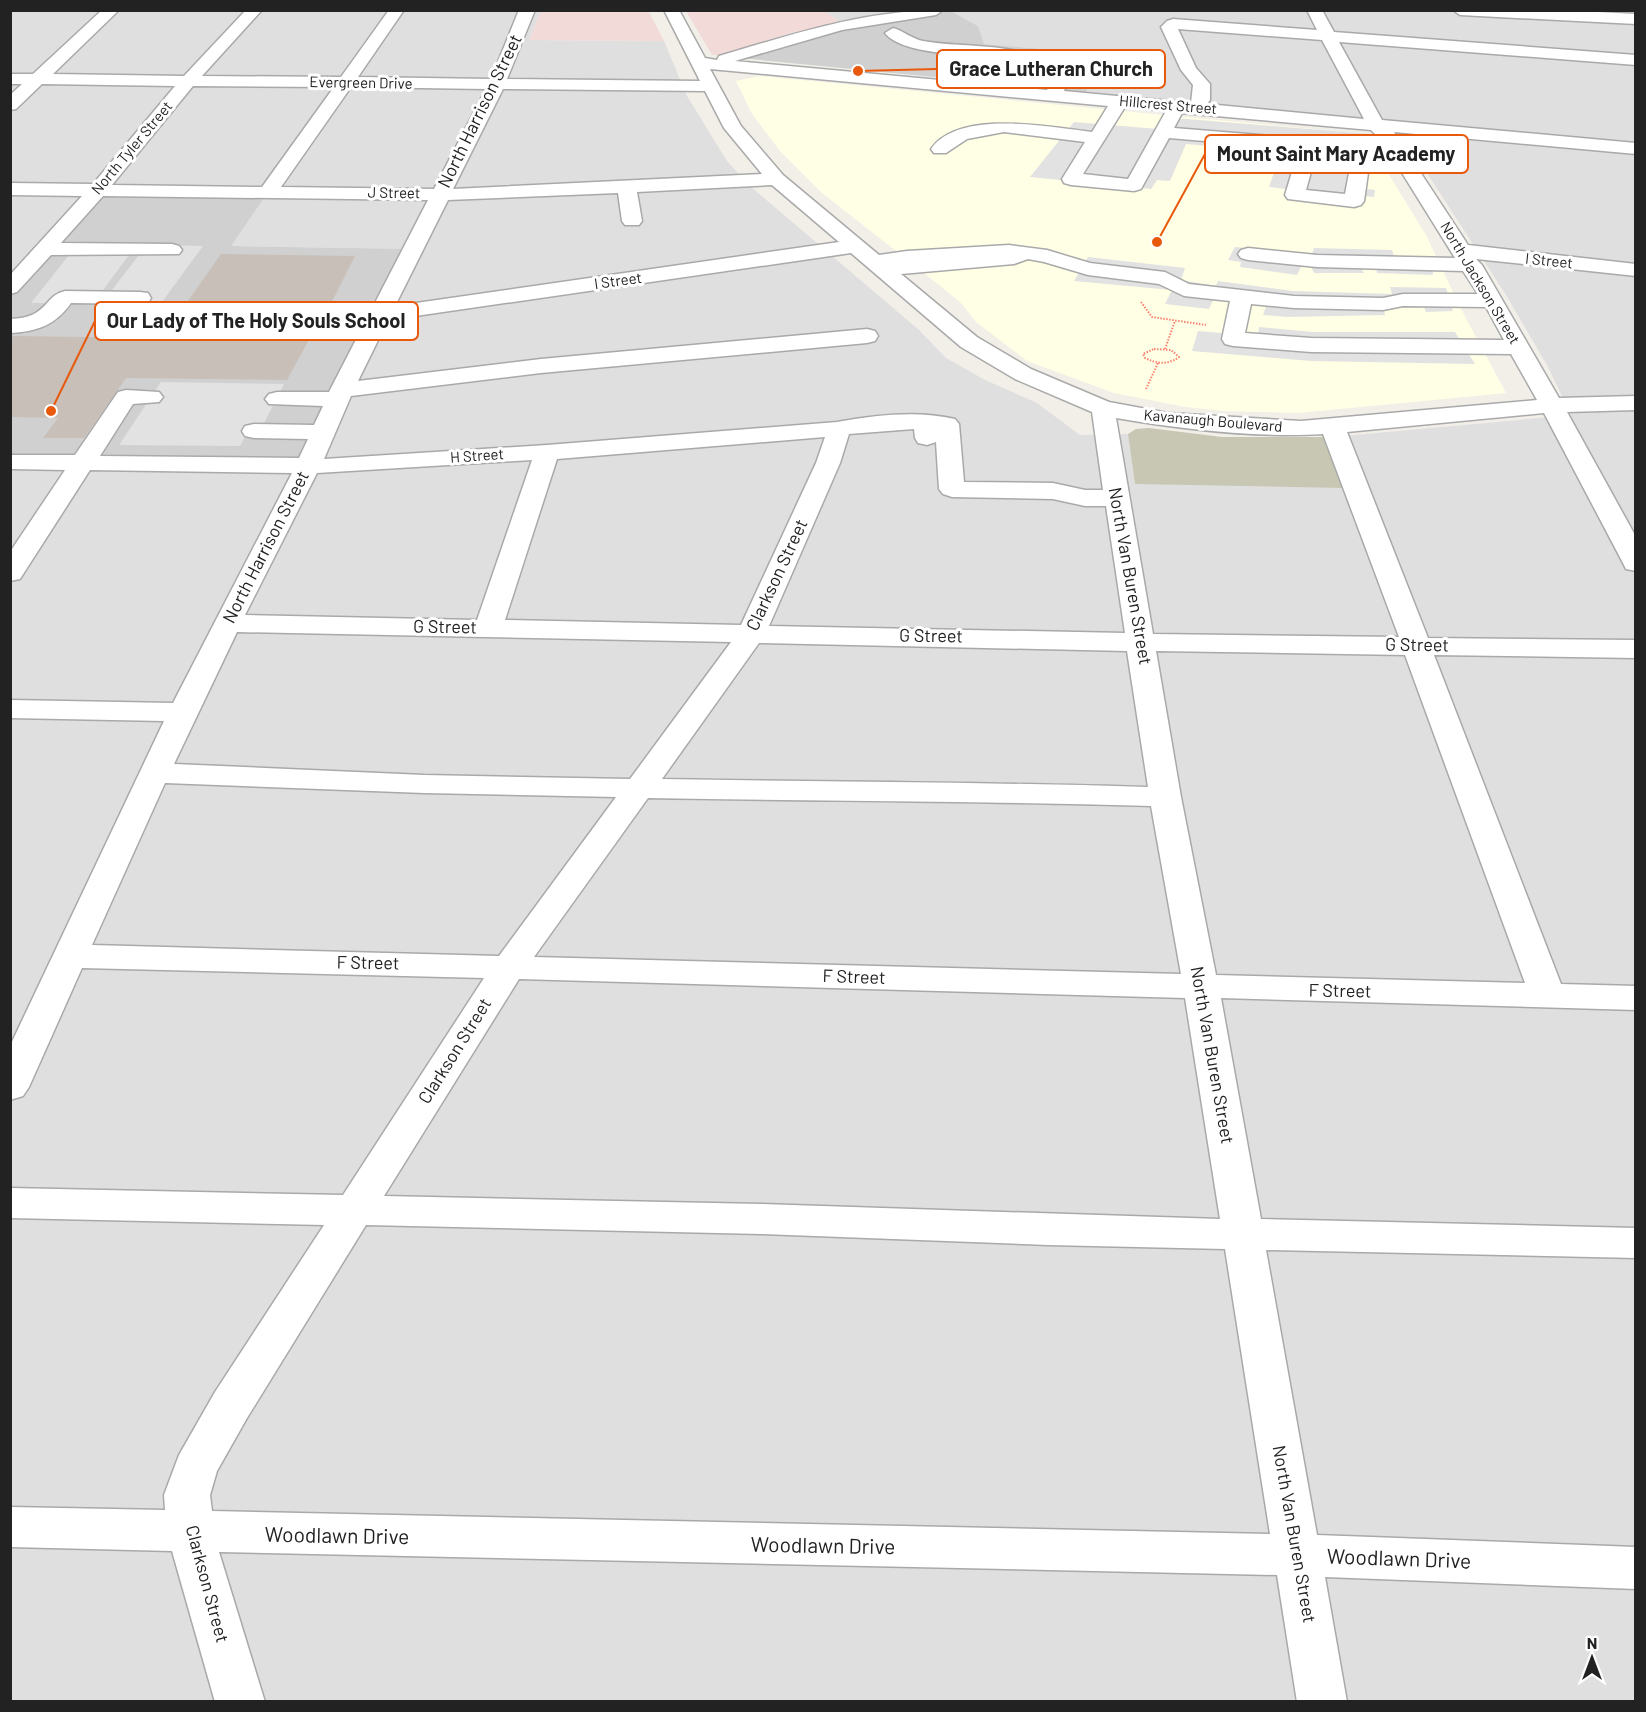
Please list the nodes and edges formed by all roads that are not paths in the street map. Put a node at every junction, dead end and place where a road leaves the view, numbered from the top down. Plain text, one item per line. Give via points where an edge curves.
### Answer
1 (112, 10) edge
2 (255, 10) edge
3 (397, 10) edge
4 (527, 10) edge
5 (671, 10) edge
6 (936, 10) edge
7 (1314, 10) edge
8 (1460, 10) edge
9 (823, 16) dead end
10 (1635, 20) edge
11 (840, 26) junction
12 (893, 33) dead end
13 (1329, 37) junction
14 (916, 45) junction
15 (1635, 60) edge
16 (700, 63) junction
17 (754, 68) junction
18 (891, 68) junction
19 (10, 79) edge
20 (38, 80) junction
21 (188, 81) junction
22 (346, 83) junction
23 (710, 83) junction
24 (497, 84) junction
25 (1053, 94) junction
26 (1120, 101) junction
27 (10, 105) edge
28 (1177, 106) junction
29 (1196, 108) junction
30 (1376, 125) junction
31 (1163, 132) junction
32 (1096, 138) junction
33 (1310, 144) junction
34 (1363, 147) junction
35 (1393, 147) junction
36 (940, 149) dead end
37 (1635, 150) edge
38 (776, 179) junction
39 (627, 187) junction
40 (10, 189) edge
41 (98, 190) junction
42 (267, 192) junction
43 (440, 194) junction
44 (632, 221) dead end
45 (855, 246) junction
46 (45, 249) junction
47 (172, 250) dead end
48 (1248, 254) dead end
49 (1468, 258) junction
50 (879, 266) junction
51 (1635, 270) edge
52 (10, 288) edge
53 (1242, 296) junction
54 (140, 298) dead end
55 (1493, 301) junction
56 (380, 315) junction
57 (10, 326) edge
58 (867, 336) dead end
59 (1519, 347) junction
60 (340, 395) junction
61 (151, 397) dead end
62 (277, 399) dead end
63 (1635, 403) edge
64 (1553, 405) junction
65 (1103, 408) junction
66 (1333, 427) junction
67 (837, 429) junction
68 (254, 432) dead end
69 (323, 432) junction
70 (547, 452) junction
71 (10, 462) edge
72 (84, 464) junction
73 (308, 466) junction
74 (1117, 498) junction
75 (1635, 563) edge
76 (10, 573) edge
77 (226, 623) junction
78 (488, 628) junction
79 (752, 633) junction
80 (1142, 641) junction
81 (1415, 645) junction
82 (1635, 649) edge
83 (10, 709) edge
84 (185, 712) junction
85 (154, 773) junction
86 (642, 787) junction
87 (1165, 797) junction
88 (72, 956) junction
89 (509, 967) junction
90 (1201, 988) junction
91 (1548, 996) junction
92 (1635, 998) edge
93 (10, 1087) edge
94 (10, 1203) edge
95 (354, 1210) junction
96 (1242, 1235) junction
97 (1635, 1243) edge
98 (10, 1527) edge
99 (190, 1533) junction
100 (1298, 1555) junction
101 (1635, 1568) edge
102 (240, 1701) edge
103 (1322, 1701) edge

1 - 20 street
2 - 21 street, North Tyler Street
3 - 22 street
4 - 24 street, North Harrison Street
5 - 16 street, Kavanaugh Boulevard
6 - 11 street
7 - 13 street, North Jackson Street
8 - 10 street
9 - 11 street
11 - 16 street
12 - 14 street
13 - 15 street
13 - 29 street via 1170,25 1189,70 1202,84
13 - 30 street, North Jackson Street
14 - 18 street
14 - 25 street via 1038,60 1060,79
16 - 17 street, Hillcrest Street
16 - 23 street, Kavanaugh Boulevard
17 - 18 street, Hillcrest Street
17 - 23 street, Evergreen Drive
18 - 25 street, Hillcrest Street
19 - 20 street, Evergreen Drive
20 - 21 street, Evergreen Drive
20 - 27 street
21 - 22 street, Evergreen Drive
21 - 41 street, North Tyler Street
22 - 24 street, Evergreen Drive
22 - 42 street
23 - 24 street, Evergreen Drive
23 - 38 street, Kavanaugh Boulevard via 733,128
24 - 43 street, North Harrison Street
25 - 26 street, Hillcrest Street
26 - 28 street, Hillcrest Street
26 - 32 street
28 - 29 street, Hillcrest Street
28 - 31 street
29 - 30 street, Hillcrest Street
30 - 35 street, North Jackson Street
30 - 37 street, Hillcrest Street
31 - 32 street via 1134,185 1071,179
31 - 33 street
32 - 36 street via 995,128 961,135
33 - 34 street
33 - 34 street via 1295,195 1354,201
34 - 35 street
35 - 49 street, North Jackson Street
38 - 39 street, J Street
38 - 45 street, Kavanaugh Boulevard
39 - 43 street, J Street
39 - 44 street
40 - 41 street, J Street
41 - 42 street, J Street
41 - 46 street, North Tyler Street
42 - 43 street, J Street
43 - 56 street, North Harrison Street
45 - 50 street, Kavanaugh Boulevard
45 - 56 street, I Street
46 - 47 street
46 - 52 street, North Tyler Street
48 - 49 street, I Street via 1317,261
49 - 51 street, I Street
49 - 55 street, North Jackson Street
50 - 53 street via 1014,258 1025,253 1088,269 1165,278 1184,290
50 - 65 street, Kavanaugh Boulevard via 992,357
53 - 55 street via 1326,303
53 - 59 street via 1233,339 1311,345
54 - 57 street via 65,297 49,318
55 - 59 street, North Jackson Street
56 - 60 street, North Harrison Street
58 - 60 street via 542,366
59 - 64 street, North Jackson Street
60 - 62 street
60 - 69 street, North Harrison Street
61 - 72 street via 126,397
63 - 64 street, Kavanaugh Boulevard
64 - 66 street, Kavanaugh Boulevard
64 - 75 street, North Jackson Street
65 - 66 street, Kavanaugh Boulevard via 1168,420
65 - 74 street, North Van Buren Street
66 - 81 street
67 - 70 street, H Street
67 - 74 street, H Street via 863,423 926,430 947,423 952,489 1053,491 1085,498
67 - 79 street, Clarkson Street via 828,463
68 - 69 street
69 - 73 street, North Harrison Street
70 - 73 street, H Street
70 - 78 street
71 - 72 street, H Street
72 - 73 street, H Street
72 - 76 street
73 - 77 street, North Harrison Street
74 - 80 street, North Van Buren Street
77 - 78 street, G Street
77 - 84 street, North Harrison Street
78 - 79 street, G Street
79 - 80 street, G Street
79 - 86 street, Clarkson Street
80 - 81 street, G Street
80 - 87 street, North Van Buren Street
81 - 82 street, G Street
81 - 91 street
83 - 84 street
84 - 85 street, North Harrison Street
85 - 86 street via 424,784
85 - 88 street, North Harrison Street
86 - 87 street
86 - 89 street, Clarkson Street
87 - 90 street, North Van Buren Street
88 - 89 street, F Street
88 - 93 street, North Harrison Street
89 - 90 street, F Street
89 - 95 street, Clarkson Street
90 - 91 street, F Street
90 - 96 street, North Van Buren Street
91 - 92 street, F Street
94 - 95 street
95 - 96 street
95 - 99 street, Clarkson Street via 195,1468 187,1495
96 - 97 street
96 - 100 street, North Van Buren Street
98 - 99 street, Woodlawn Drive
99 - 100 street, Woodlawn Drive
99 - 102 street, Clarkson Street
100 - 101 street, Woodlawn Drive
100 - 103 street, North Van Buren Street

